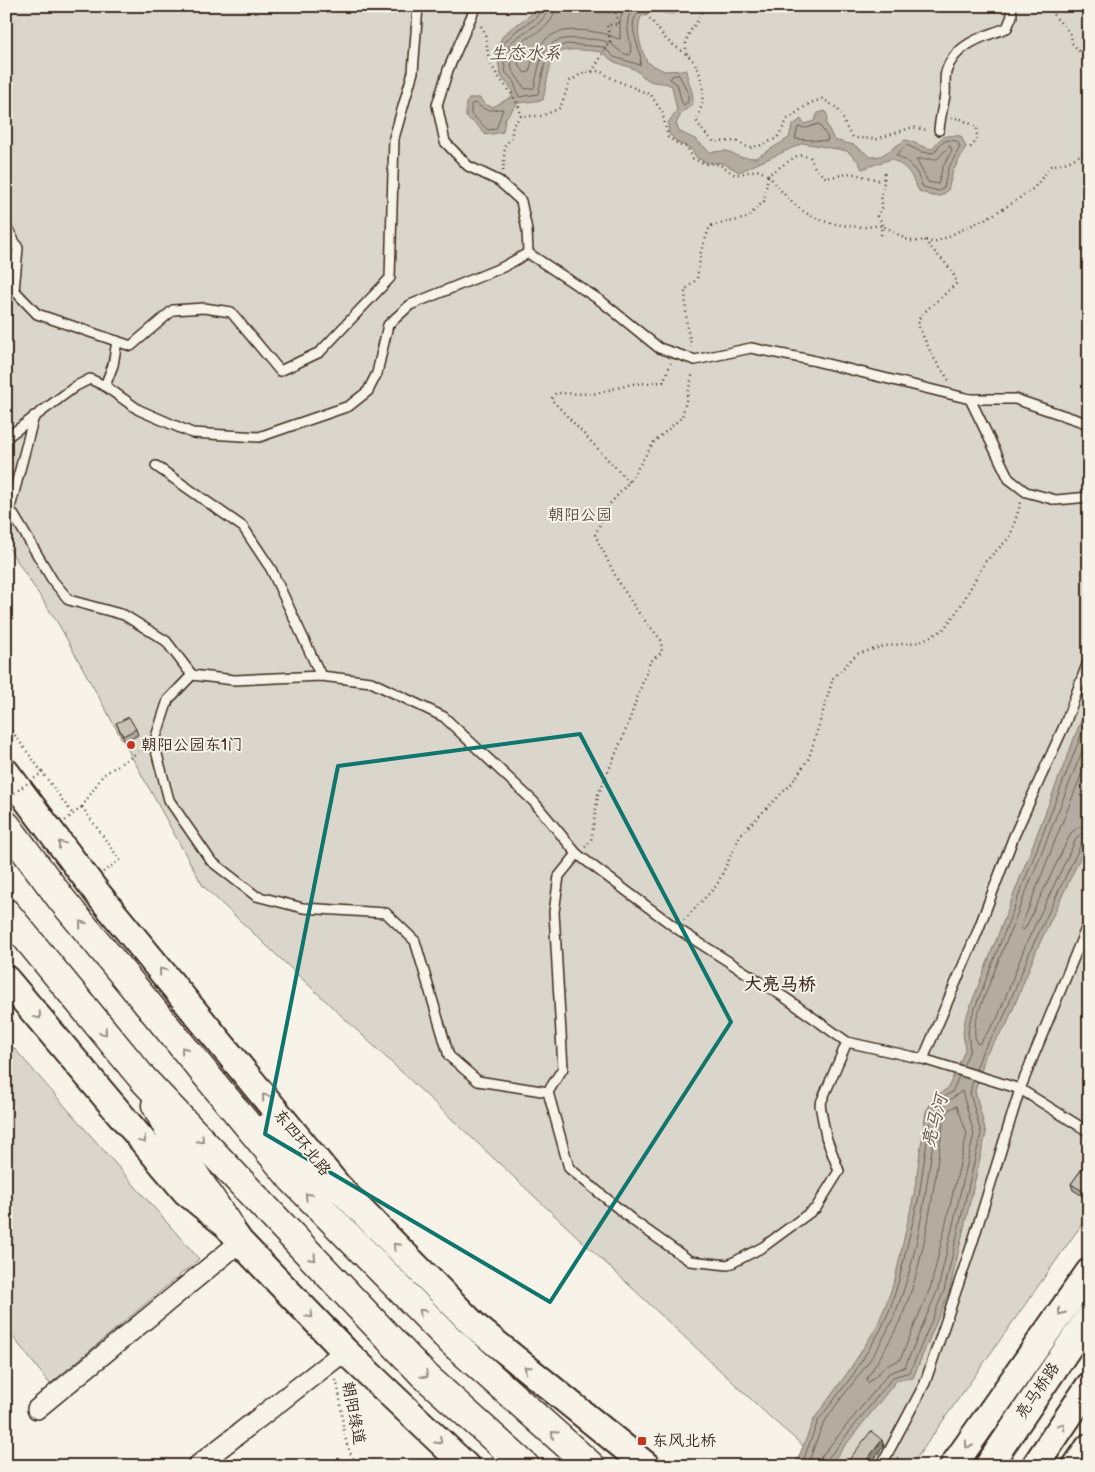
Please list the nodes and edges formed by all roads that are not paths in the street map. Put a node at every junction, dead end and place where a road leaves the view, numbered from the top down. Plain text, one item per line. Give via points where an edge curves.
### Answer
1 (418, 6) edge
2 (1011, 6) edge
3 (474, 10) edge
4 (939, 130) dead end
5 (6, 226) edge
6 (528, 253) junction
7 (117, 341) junction
8 (106, 386) junction
9 (970, 399) junction
10 (34, 416) junction
11 (1089, 424) edge
12 (6, 438) edge
13 (156, 466) dead end
14 (1089, 497) edge
15 (8, 505) edge
16 (1089, 659) edge
17 (192, 675) junction
18 (321, 676) junction
19 (6, 772) edge
20 (6, 825) edge
21 (577, 854) junction
22 (6, 913) edge
23 (1089, 921) edge
24 (6, 979) edge
25 (847, 1042) junction
26 (923, 1059) junction
27 (143, 1079) junction
28 (215, 1088) junction
29 (1020, 1089) junction
30 (548, 1092) junction
31 (1089, 1132) edge
32 (340, 1189) junction
33 (235, 1235) junction
34 (1089, 1272) edge
35 (1089, 1294) edge
36 (1082, 1327) edge
37 (338, 1357) junction
38 (1089, 1386) edge
39 (37, 1409) dead end
40 (1089, 1447) edge
41 (197, 1466) edge
42 (466, 1466) edge
43 (525, 1466) edge
44 (591, 1466) edge
45 (647, 1466) edge
46 (881, 1466) edge
47 (953, 1466) edge
48 (988, 1466) edge
49 (1035, 1466) edge
50 (1076, 1466) edge

1 - 7 lane via 414,72 394,138 390,278 320,352 280,371 231,312 204,308 174,310 131,346
2 - 4 lane via 1012,16 1007,28 962,48 951,59 945,74
3 - 6 lane via 437,105 445,142 468,166 499,181 521,201 528,230
5 - 7 lane via 18,248 14,290 37,314
6 - 8 lane via 503,267 410,305 388,325 377,373 368,391 349,406 259,437 192,433 139,410
6 - 9 lane via 601,301 659,348 695,360 751,348
7 - 8 lane
8 - 10 lane via 90,379
9 - 11 lane via 1016,399
9 - 14 lane via 1009,479 1026,492 1056,500
10 - 12 lane
10 - 15 lane
13 - 18 lane via 243,527 271,569
15 - 17 lane via 53,581 69,600 124,615 166,641
16 - 26 lane via 1065,724 1014,836
17 - 18 lane via 234,680
17 - 30 lane via 168,700 154,743 169,800 212,861 256,896 303,908 386,913 415,941 449,1056 478,1081
18 - 21 lane via 371,682 444,717 534,802
32 -> 19 street, 东四环北路 via 98,894
28 -> 20 highway, 东四环北路 via 62,900
21 - 25 lane via 676,928 786,998
21 - 30 lane via 559,876 554,912 563,1068
22 -> 27 highway
23 - 29 lane
24 -> 33 street via 186,1192
25 - 26 lane
25 - 30 lane via 820,1104 826,1137 839,1171 816,1208 763,1248 728,1265 690,1261 635,1222 569,1168
26 - 29 lane
27 - 33 highway via 180,1154
27 -> 43 highway via 423,1374
28 - 32 highway
44 -> 28 highway, 东四环北路 via 444,1334 293,1180
29 - 31 lane
29 - 46 lane via 925,1383
45 -> 32 street, 东四环北路 via 476,1327
33 -> 37 street
33 - 39 street
34 -> 47 street
35 - 36 street, 亮马桥路
36 - 48 street, 亮马桥路
37 - 41 street
37 -> 42 street
49 -> 38 street
40 - 50 street

